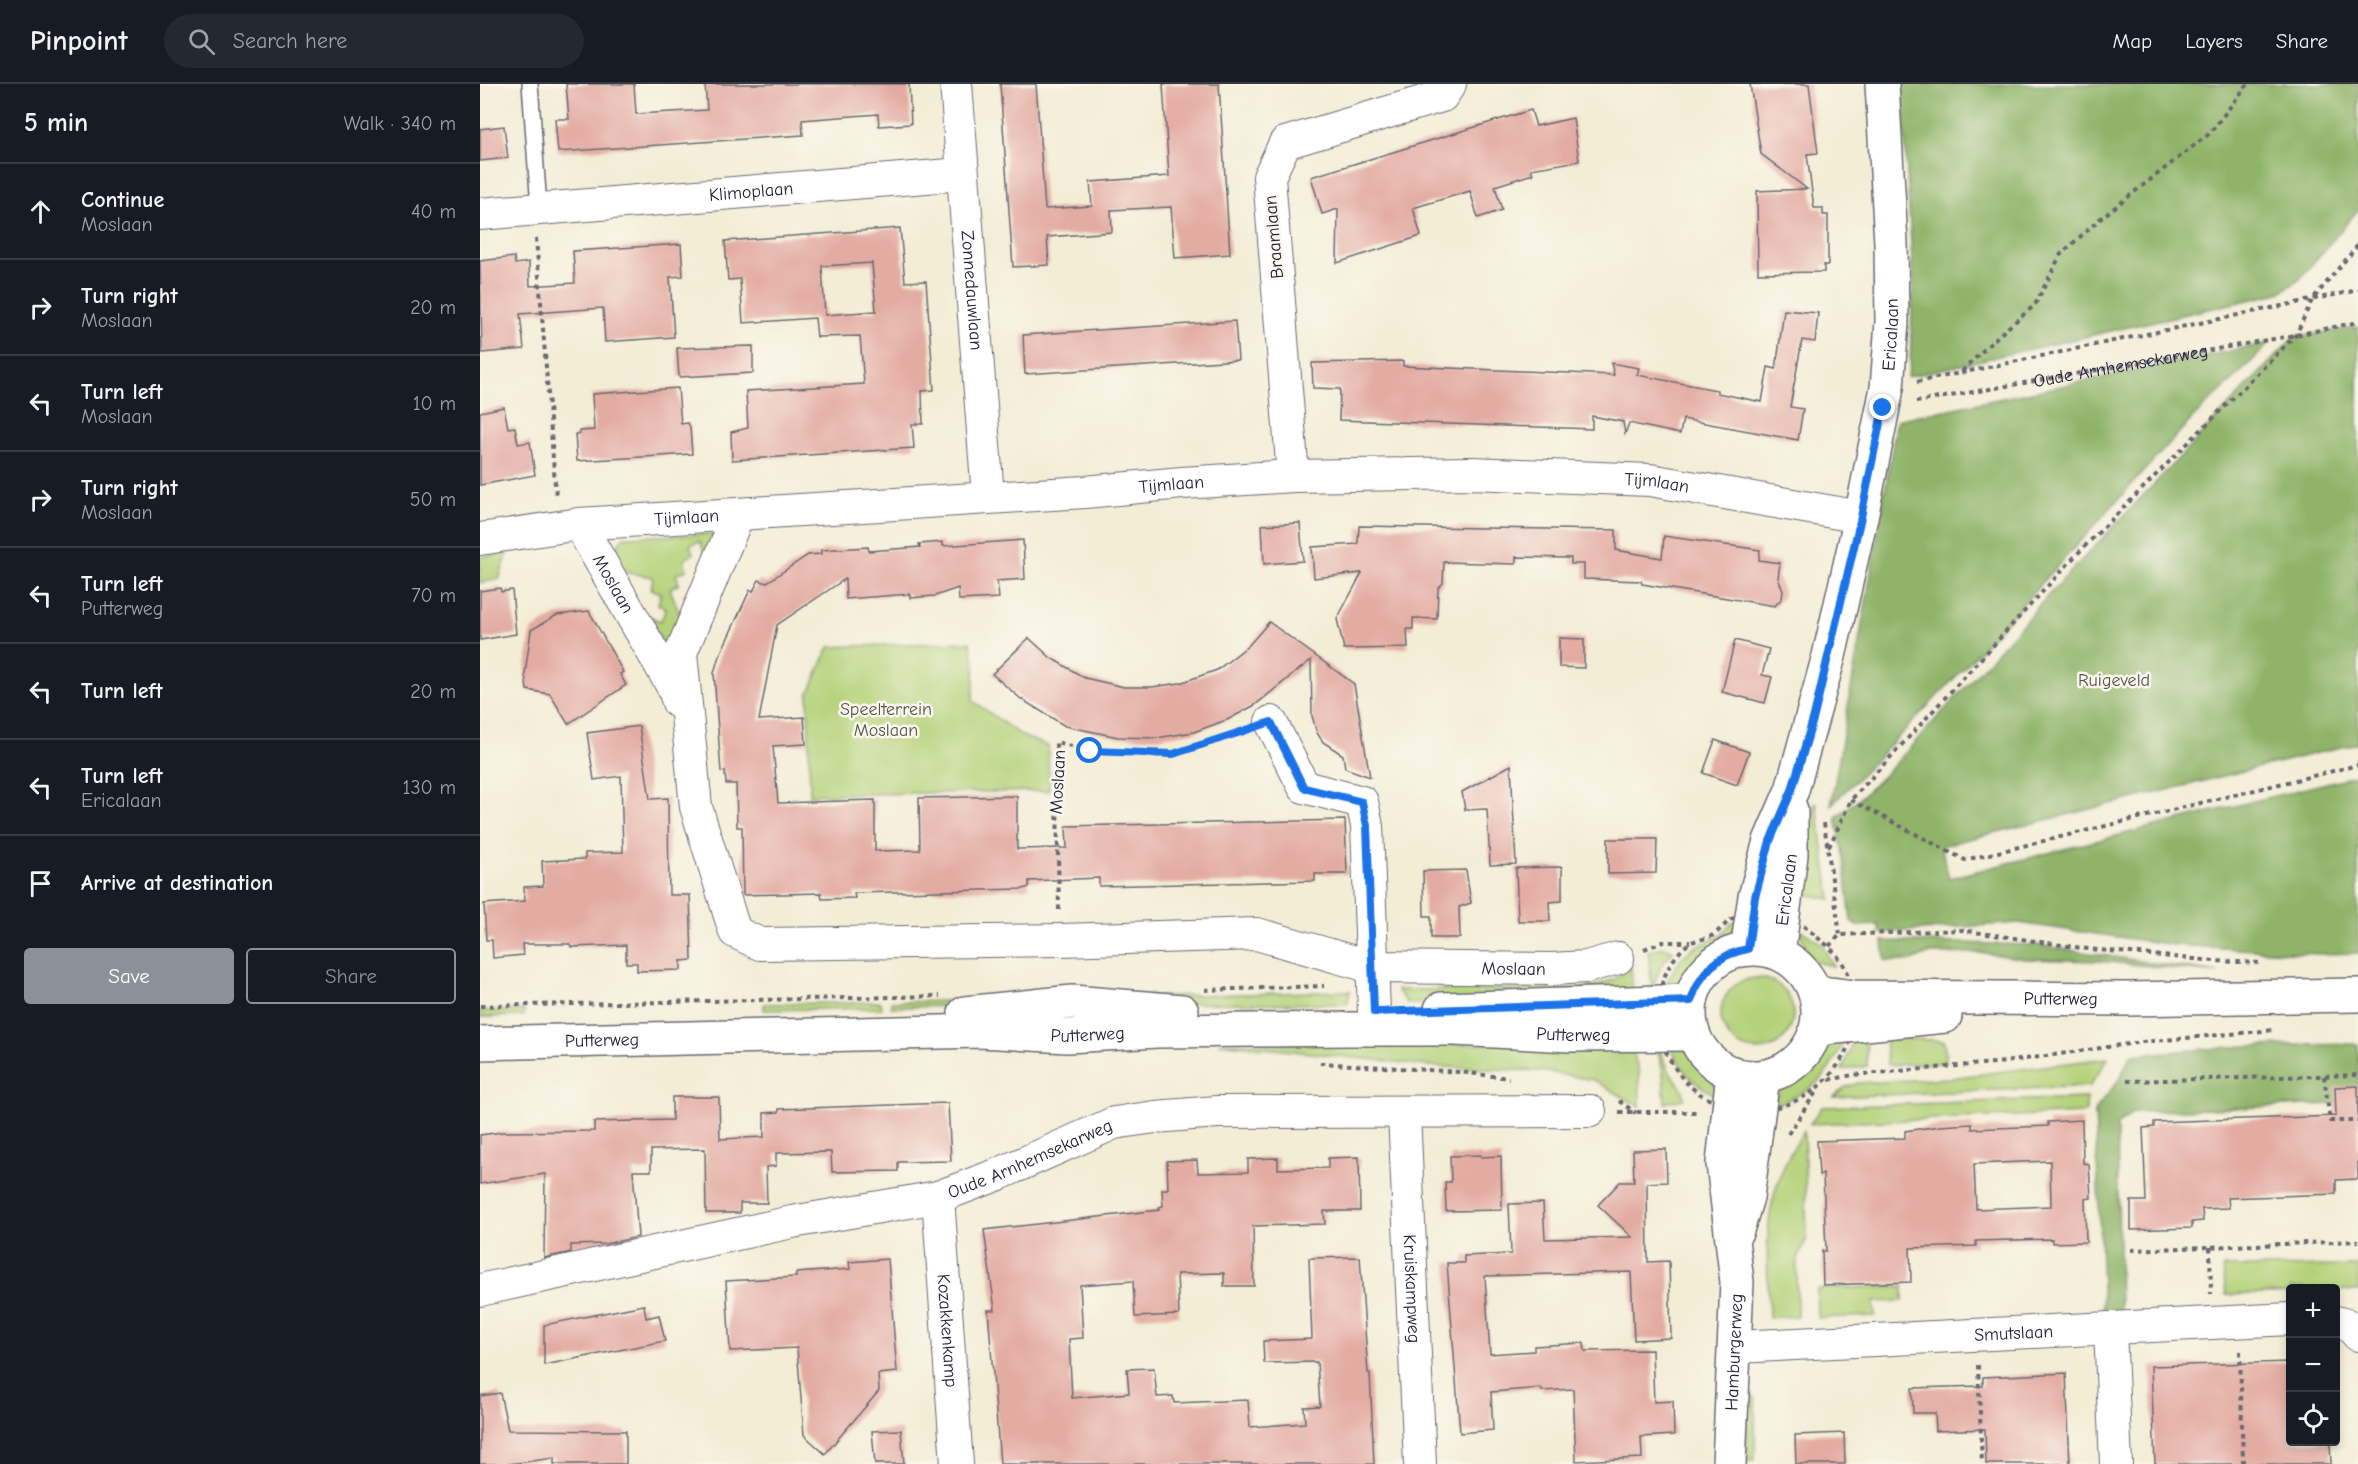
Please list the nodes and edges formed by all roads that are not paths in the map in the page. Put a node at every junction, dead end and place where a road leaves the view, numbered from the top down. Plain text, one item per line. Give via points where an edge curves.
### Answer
1 (530, 84) edge
2 (956, 84) edge
3 (1450, 84) edge
4 (1882, 84) edge
5 (962, 174) junction
6 (536, 207) junction
7 (480, 214) edge
8 (1293, 476) junction
9 (988, 496) junction
10 (738, 515) junction
11 (1861, 517) junction
12 (569, 526) junction
13 (480, 538) edge
14 (1271, 722) road end
15 (689, 744) junction
16 (1762, 951) junction
17 (1628, 955) road end
18 (1372, 967) junction
19 (1815, 992) junction
20 (2358, 995) edge
21 (2126, 999) junction
22 (1691, 1001) junction
23 (1374, 1012) junction
24 (480, 1028) edge
25 (1816, 1029) junction
26 (1693, 1034) junction
27 (480, 1043) edge
28 (1748, 1075) junction
29 (1590, 1111) dead end
30 (1404, 1113) junction
31 (938, 1197) junction
32 (480, 1290) edge
33 (2286, 1318) edge
34 (2340, 1323) edge
35 (2110, 1328) junction
36 (2358, 1335) edge
37 (1736, 1347) junction
38 (957, 1464) edge
39 (1420, 1464) edge
40 (1729, 1464) edge
41 (2116, 1464) edge

1 - 6 lane
2 - 5 street, Zonnedauwlaan
3 - 8 street, Braamlaan via 1442,96 1285,142 1269,177
4 - 11 main road, Ericalaan via 1892,322 1885,398
5 - 6 street, Klimoplaan
5 - 9 street, Zonnedauwlaan
6 - 7 street, Klimoplaan
8 - 9 street, Tijmlaan
8 - 11 street, Tijmlaan via 1472,473 1650,480
9 - 10 street, Tijmlaan
10 - 12 street, Tijmlaan
10 - 15 street, Moslaan via 681,653
11 - 16 main road, Ericalaan via 1814,716 1792,790 1791,855
12 - 13 street, Tijmlaan
12 - 15 street, Moslaan via 674,689
14 - 18 street via 1304,788 1362,802 1367,826
15 - 18 street, Moslaan via 696,807 735,932 760,944 1257,934
16 - 19 main road via 1793,962
16 - 22 main road via 1729,954 1716,962 1704,973
17 - 18 street, Moslaan via 1586,967 1551,969
18 - 23 street
19 - 21 main road, Putterweg via 1854,997
19 - 25 main road
20 - 21 main road, Putterweg
21 - 25 main road, Putterweg
22 - 23 main road, Putterweg
22 - 26 main road
23 - 24 main road, Putterweg via 1159,1011 1072,1002 981,1012
25 - 28 main road via 1810,1046 1783,1071
26 - 27 main road, Putterweg via 1350,1029 1067,1036 980,1031
26 - 28 main road via 1714,1063
28 - 37 main road, Hamburgerweg via 1747,1197 1734,1240
29 - 30 street, Oude Arnhemsekarweg
30 - 31 street, Oude Arnhemsekarweg via 1217,1112 1114,1124
30 - 39 street, Kruiskampweg
31 - 32 street, Oude Arnhemsekarweg via 792,1222
31 - 38 street, Kozakkenkamp
33 - 35 street, Smutslaan
34 - 36 street via 2350,1326
35 - 37 street, Smutslaan
35 - 41 street
37 - 40 main road, Hamburgerweg

